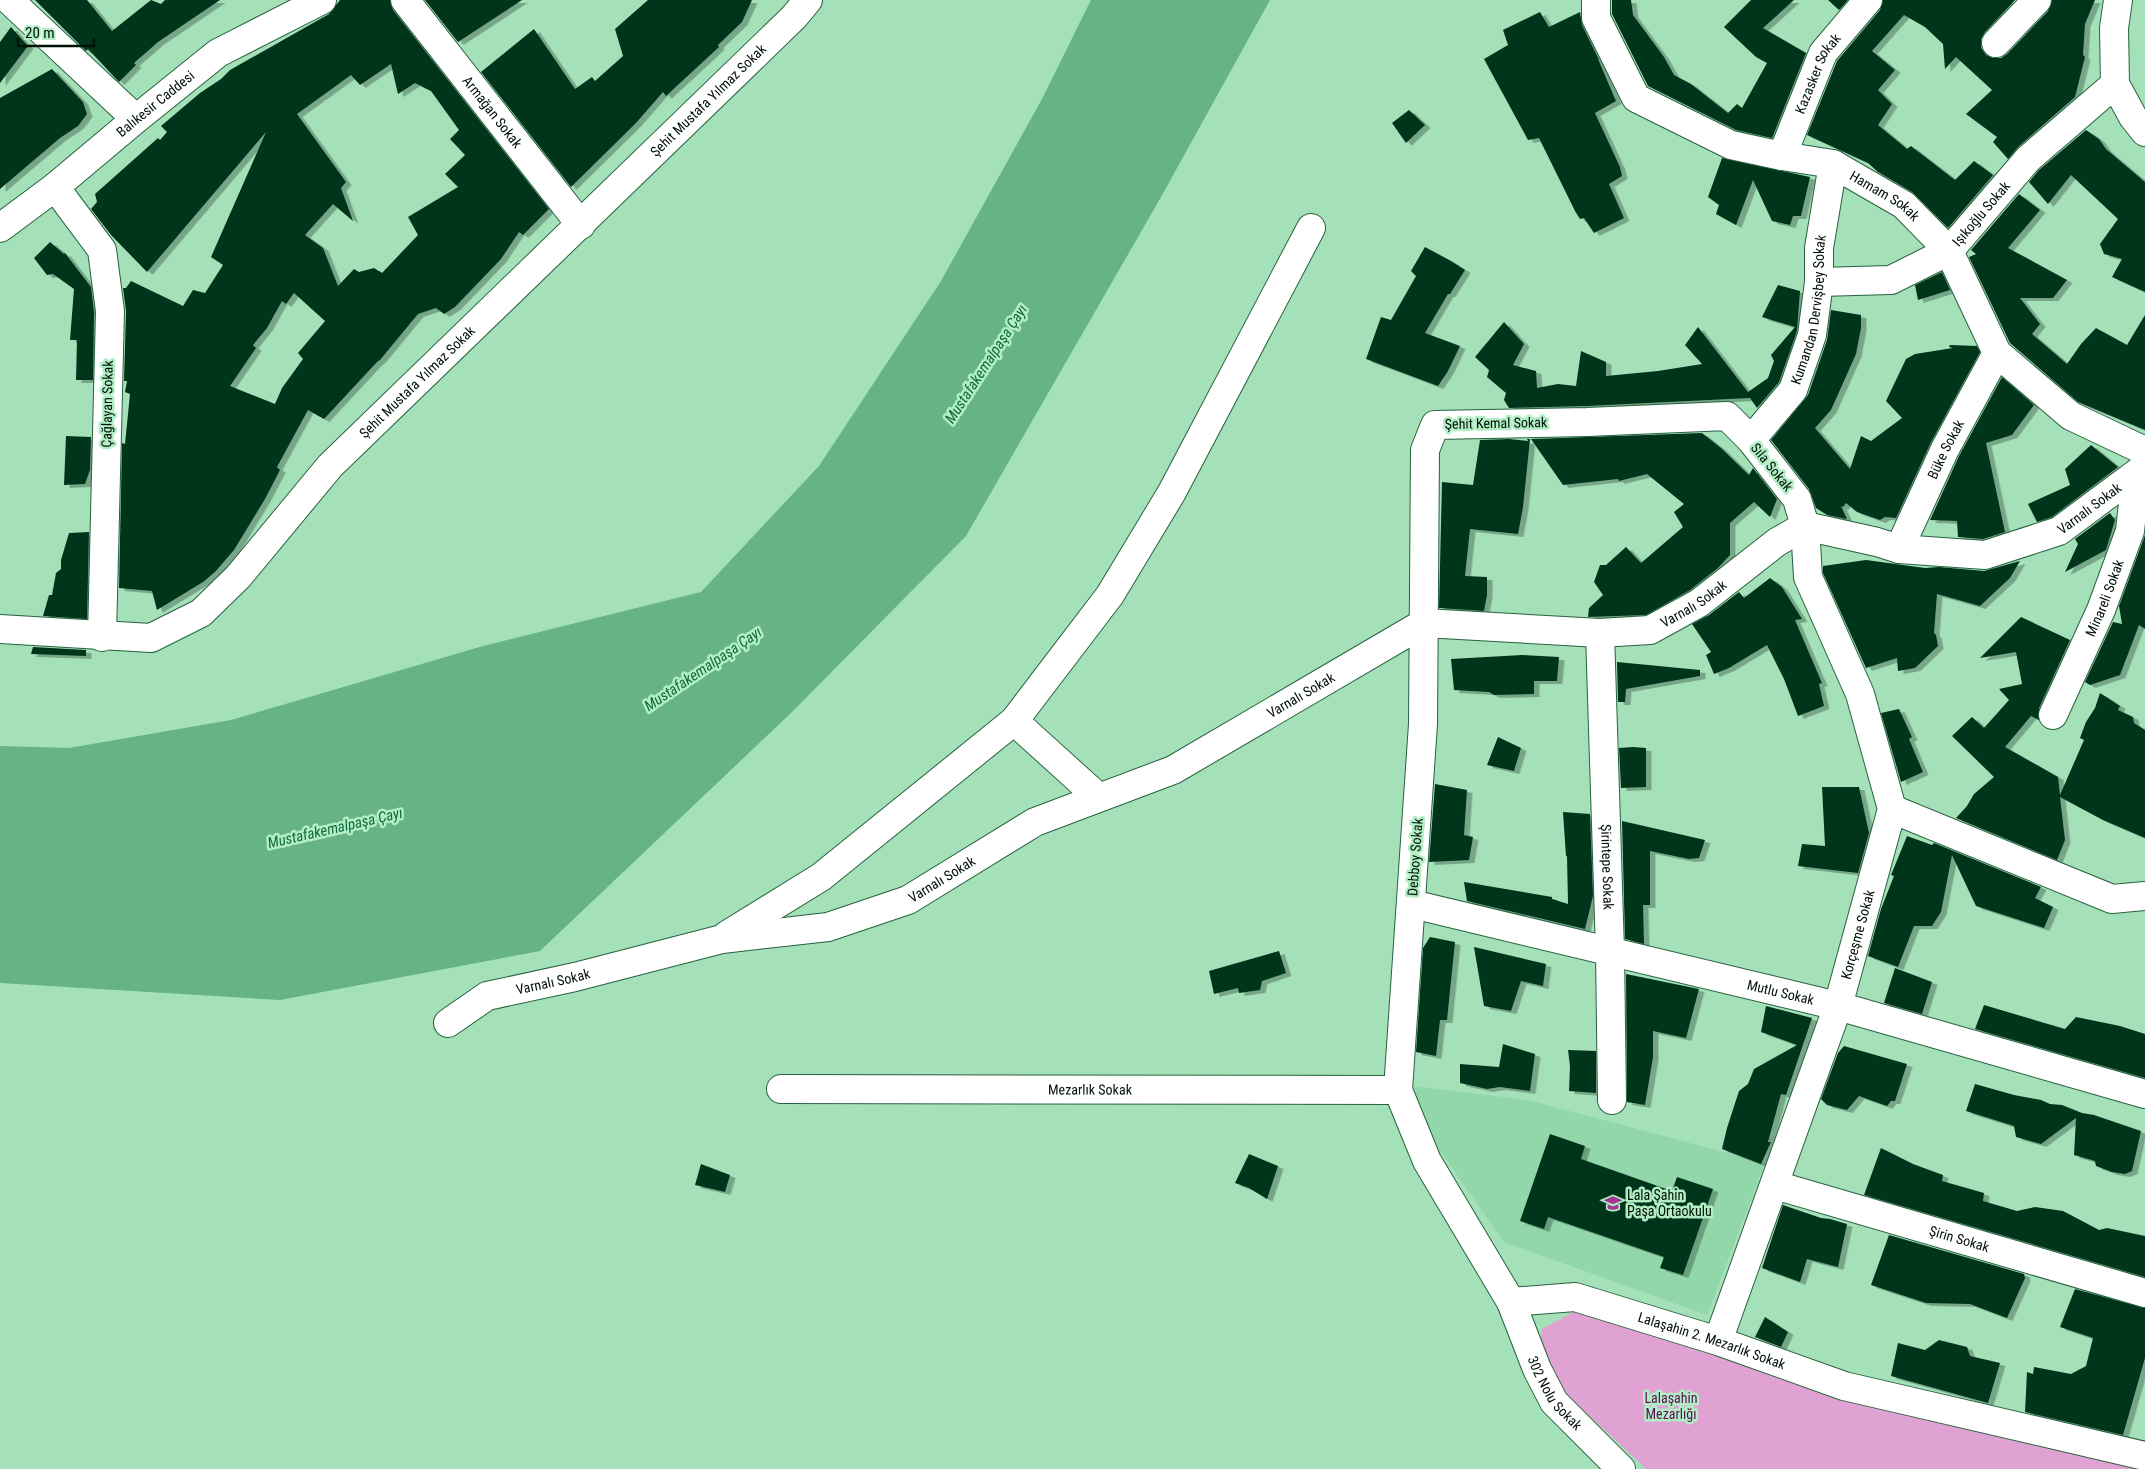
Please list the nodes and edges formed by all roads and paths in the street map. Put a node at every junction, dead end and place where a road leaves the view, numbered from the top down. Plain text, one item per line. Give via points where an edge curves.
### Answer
1 (8, 0) edge
2 (322, 0) edge
3 (405, 0) edge
4 (1596, 0) edge
5 (1868, 0) edge
6 (2037, 0) edge
7 (2118, 0) edge
8 (795, 6) edge
9 (1996, 43) dead end
10 (2115, 84) junction
11 (136, 118) junction
12 (2145, 132) edge
13 (1782, 156) junction
14 (1833, 164) junction
15 (55, 187) junction
16 (580, 225) junction
17 (0, 228) edge
18 (1312, 228) dead end
19 (1949, 251) junction
20 (1819, 282) junction
21 (1997, 354) junction
22 (1727, 416) joint
23 (1750, 440) junction
24 (2142, 464) edge
25 (1806, 526) junction
26 (1899, 549) junction
27 (1424, 623) junction
28 (0, 629) edge
29 (1600, 633) junction
30 (102, 636) junction
31 (2053, 715) dead end
32 (1014, 721) junction
33 (1098, 797) junction
34 (1892, 809) junction
35 (2145, 896) edge
36 (1412, 904) junction
37 (722, 939) junction
38 (1610, 951) junction
39 (1838, 1006) junction
40 (448, 1023) dead end
41 (781, 1089) dead end
42 (1398, 1090) junction
43 (2145, 1094) edge
44 (1612, 1100) dead end
45 (1775, 1185) junction
46 (2145, 1293) edge
47 (1511, 1302) junction
48 (1718, 1341) junction
49 (2145, 1456) edge
50 (1621, 1469) edge

1 - 11 street
2 - 11 street, Balıkesir Caddesi via 218,53
3 - 16 street, Armağan Sokak
4 - 13 street, Hamam Sokak via 1596,18 1636,98 1731,145
5 - 13 street, Kazasker Sokak via 1824,53
6 - 9 street
7 - 10 street via 2114,28
8 - 16 street, Şehit Mustafa Yılmaz Sokak
10 - 12 street
10 - 19 street, Işıkoğlu Sokak via 2028,159
11 - 15 street, Balıkesir Caddesi
13 - 14 street, Hamam Sokak
14 - 19 street, Hamam Sokak via 1904,205
14 - 20 street, Kumandan Dervişbey Sokak via 1819,248
15 - 17 street, Balıkesir Caddesi
15 - 30 street, Çağlayan Sokak via 102,250 110,311
16 - 30 street, Şehit Mustafa Yılmaz Sokak via 330,466 238,577 201,613 151,638
18 - 32 street via 1172,492 1110,595
19 - 20 street, Işıkoğlu Sokak via 1891,280
19 - 21 street, Hamam Sokak
20 - 23 street, Kumandan Dervişbey Sokak via 1812,335 1793,390
21 - 24 street, Hamam Sokak via 2071,416
21 - 26 street, Büke Sokak via 1945,449
22 - 23 street, Sıla Sokak
22 - 27 street, Şehit Kemal Sokak via 1435,424 1425,450
23 - 25 street, Sıla Sokak via 1797,499
24 - 26 street, Varnalı Sokak via 2059,531 1985,555
24 - 31 street, Minareli Sokak via 2130,531 2101,610
25 - 26 street, Varnalı Sokak
25 - 29 street, Varnalı Sokak via 1777,542 1699,603 1650,630
25 - 34 street via 1808,576 1860,694
27 - 29 street, Varnalı Sokak
27 - 33 street, Varnalı Sokak via 1173,770
27 - 36 street, Debboy Sokak via 1423,724
28 - 30 street, Şehit Mustafa Yılmaz Sokak
29 - 38 street, Şirintepe Sokak
32 - 33 street
32 - 37 street via 821,877
33 - 37 street, Varnalı Sokak via 1035,822 908,900 828,927
34 - 35 street via 2112,899
34 - 39 street, Korçeşme Sokak
36 - 38 street, Mutlu Sokak
36 - 42 street, Debboy Sokak
37 - 40 street, Varnalı Sokak via 487,996
38 - 39 street, Mutlu Sokak
38 - 44 street, Şirintepe Sokak
39 - 43 street, Mutlu Sokak
39 - 45 street, Korçeşme Sokak
41 - 42 street, Mezarlık Sokak
42 - 47 street via 1427,1161
45 - 46 street, Şirin Sokak
45 - 48 street, Korçeşme Sokak
47 - 48 street, Lalaşahin 2. Mezarlık Sokak via 1576,1297
47 - 50 street, 302 Nolu Sokak via 1537,1369 1554,1402
48 - 49 street, Lalaşahin 2. Mezarlık Sokak via 1844,1386

